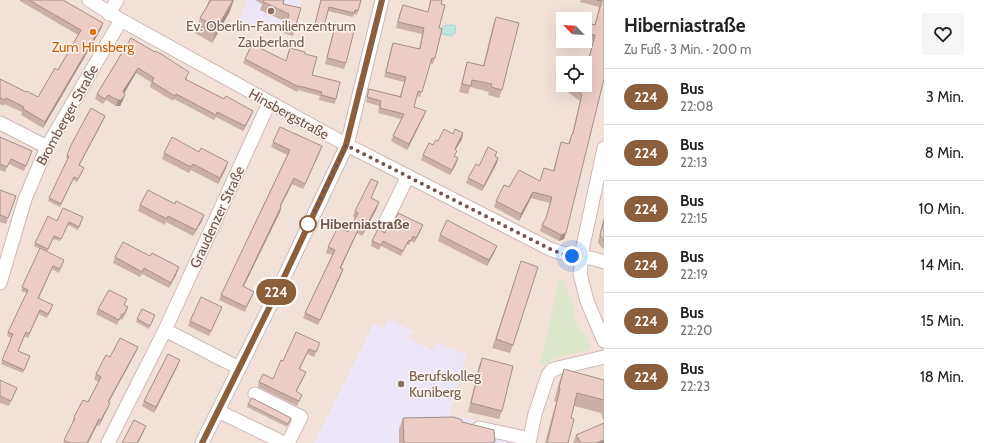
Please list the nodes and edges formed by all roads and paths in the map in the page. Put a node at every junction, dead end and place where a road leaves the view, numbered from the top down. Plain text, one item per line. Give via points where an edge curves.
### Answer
1 (89, 0) edge
2 (117, 0) edge
3 (382, 0) edge
4 (110, 14) junction
5 (121, 20) junction
6 (270, 103) junction
7 (0, 123) edge
8 (346, 145) junction
9 (47, 147) junction
10 (604, 148) edge
11 (408, 176) junction
12 (384, 225) dead end
13 (581, 257) junction
14 (604, 262) edge
15 (0, 283) edge
16 (165, 330) junction
17 (604, 341) edge
18 (604, 357) edge
19 (239, 368) junction
20 (255, 394) dead end
21 (218, 411) junction
22 (468, 425) edge
23 (529, 441) edge
24 (108, 443) edge
25 (202, 443) edge
26 (284, 443) edge
27 (288, 443) edge

1 - 4 street, Hinsbergstraße
2 - 4 street
3 - 8 street
4 - 5 street, Hinsbergstraße
5 - 6 street, Hinsbergstraße
5 - 9 street, Bromberger Straße
6 - 8 street, Hinsbergstraße
6 - 16 street, Graudenzer Straße
7 - 9 street
8 - 11 street, Hinsbergstraße
8 - 19 street
9 - 15 street, Bromberger Straße via 25,199
10 - 13 street
11 - 12 street
11 - 13 street, Hinsbergstraße via 557,252
13 - 14 street, Hinsbergstraße
13 - 17 street via 581,281
16 - 19 street
16 - 24 street, Graudenzer Straße
18 - 23 street via 552,370 535,414
19 - 21 street
20 - 27 street via 301,417
21 - 25 street
21 - 26 street
22 - 23 street

